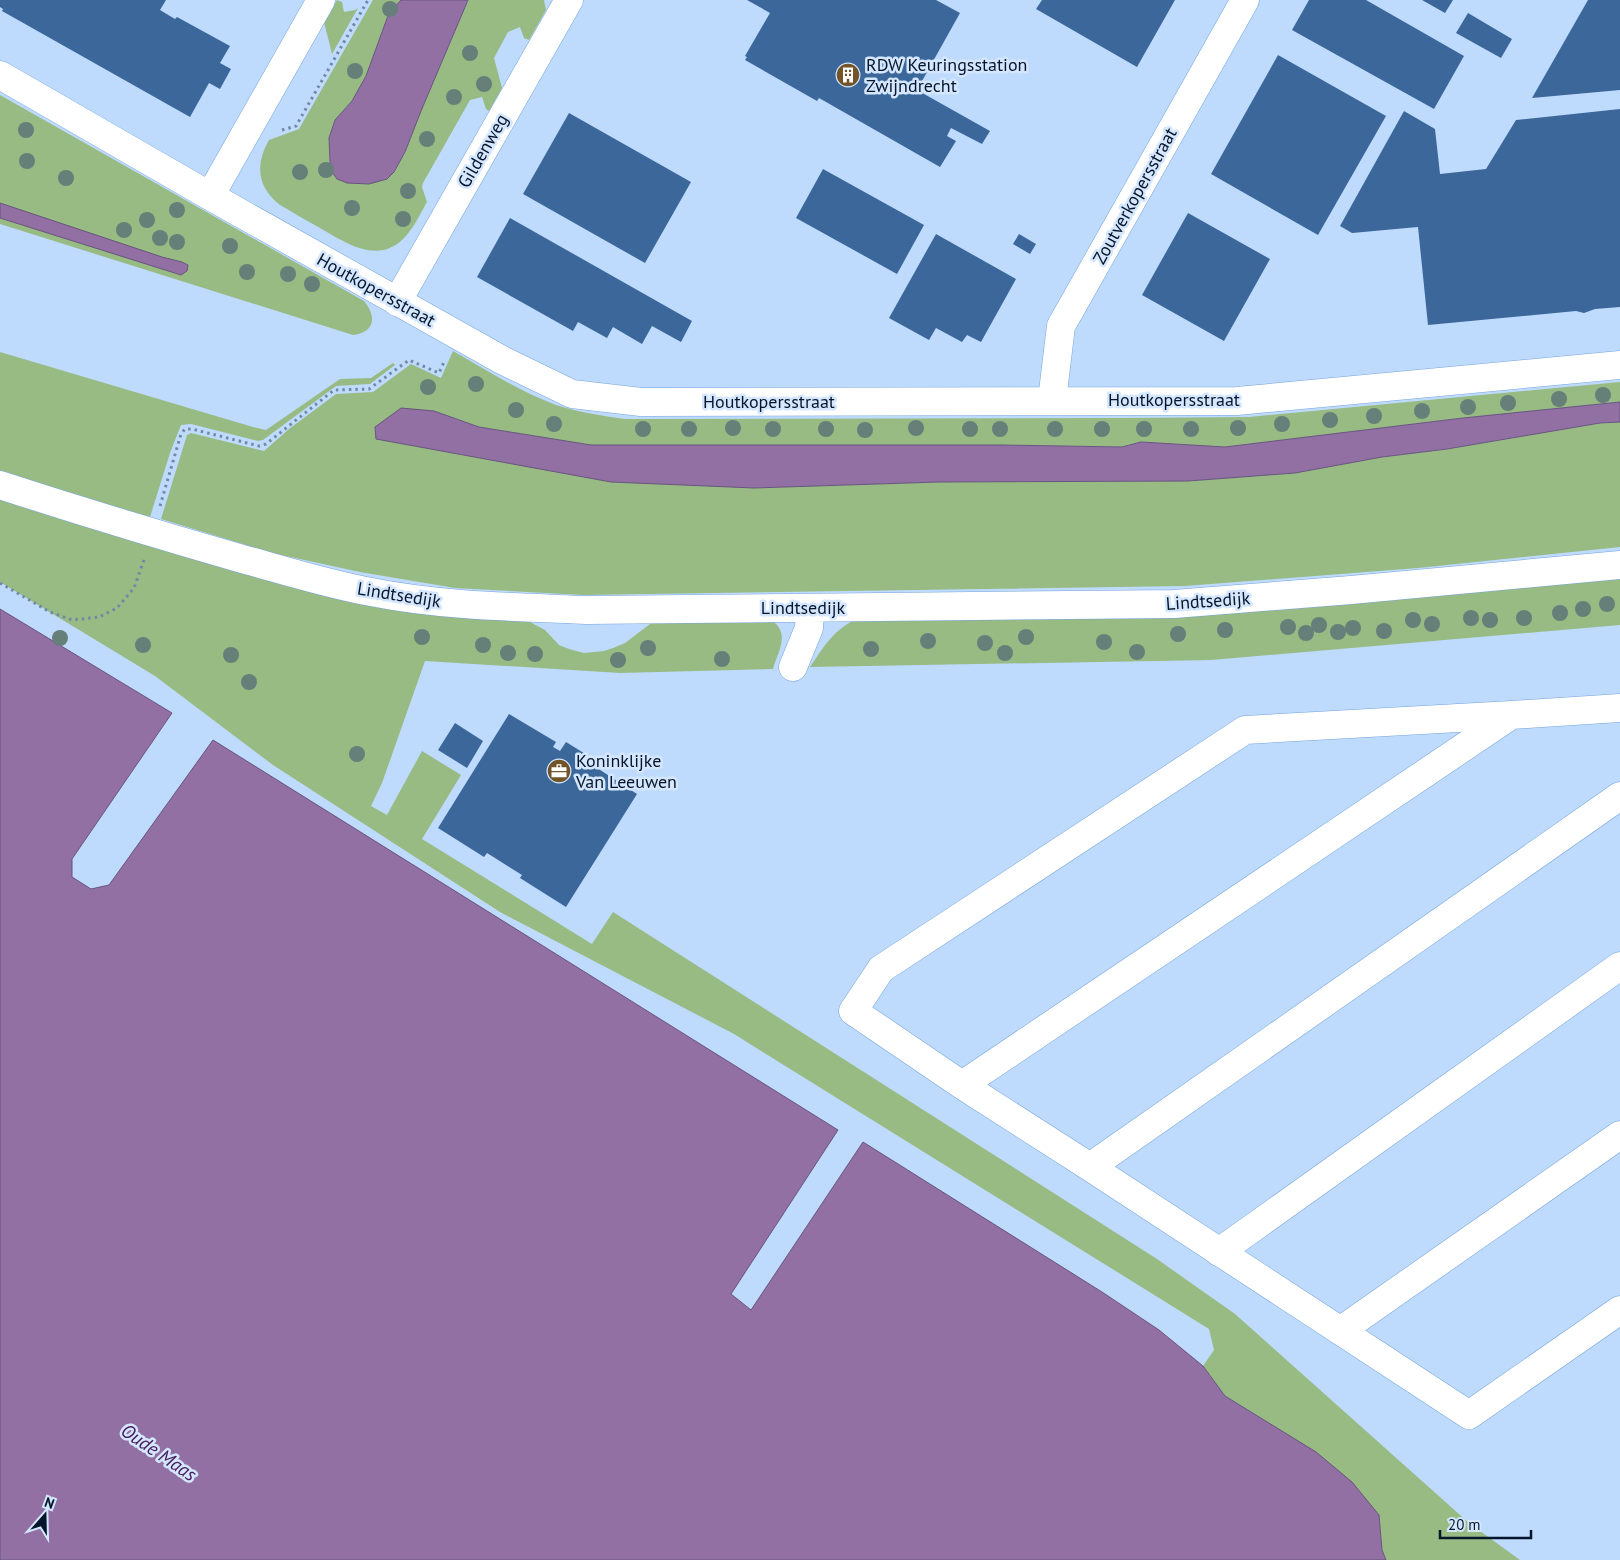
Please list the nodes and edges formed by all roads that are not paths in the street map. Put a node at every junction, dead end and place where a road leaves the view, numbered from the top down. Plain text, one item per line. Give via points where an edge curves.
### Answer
1 (321, 0) edge
2 (568, 0) edge
3 (1245, 0) edge
4 (0, 75) edge
5 (210, 196) junction
6 (398, 302) junction
7 (1620, 365) edge
8 (1052, 400) junction
9 (0, 485) edge
10 (1620, 565) edge
11 (810, 608) junction
12 (793, 667) dead end
13 (1620, 708) edge
14 (1512, 716) junction
15 (1620, 796) edge
16 (1620, 966) edge
17 (962, 1086) junction
18 (1620, 1135) edge
19 (1090, 1167) junction
20 (1218, 1252) junction
21 (1620, 1310) edge
22 (1340, 1330) junction

1 - 5 street
2 - 6 street, Gildenweg
3 - 8 street, Zoutverkopersstraat via 1061,326
4 - 5 street, Houtkopersstraat
5 - 6 street, Houtkopersstraat
6 - 8 street, Houtkopersstraat via 502,360 572,394 641,402
7 - 8 street, Houtkopersstraat via 1237,401
9 - 11 street, Lindtsedijk via 152,533 371,592 457,604 586,610
10 - 11 street, Lindtsedijk via 1174,604
11 - 12 street via 809,628
13 - 14 street
14 - 17 street
14 - 17 street via 1246,730 881,969 854,1011
15 - 19 street
16 - 20 street
17 - 19 street
18 - 22 street
19 - 20 street
20 - 22 street
21 - 22 street via 1469,1415

